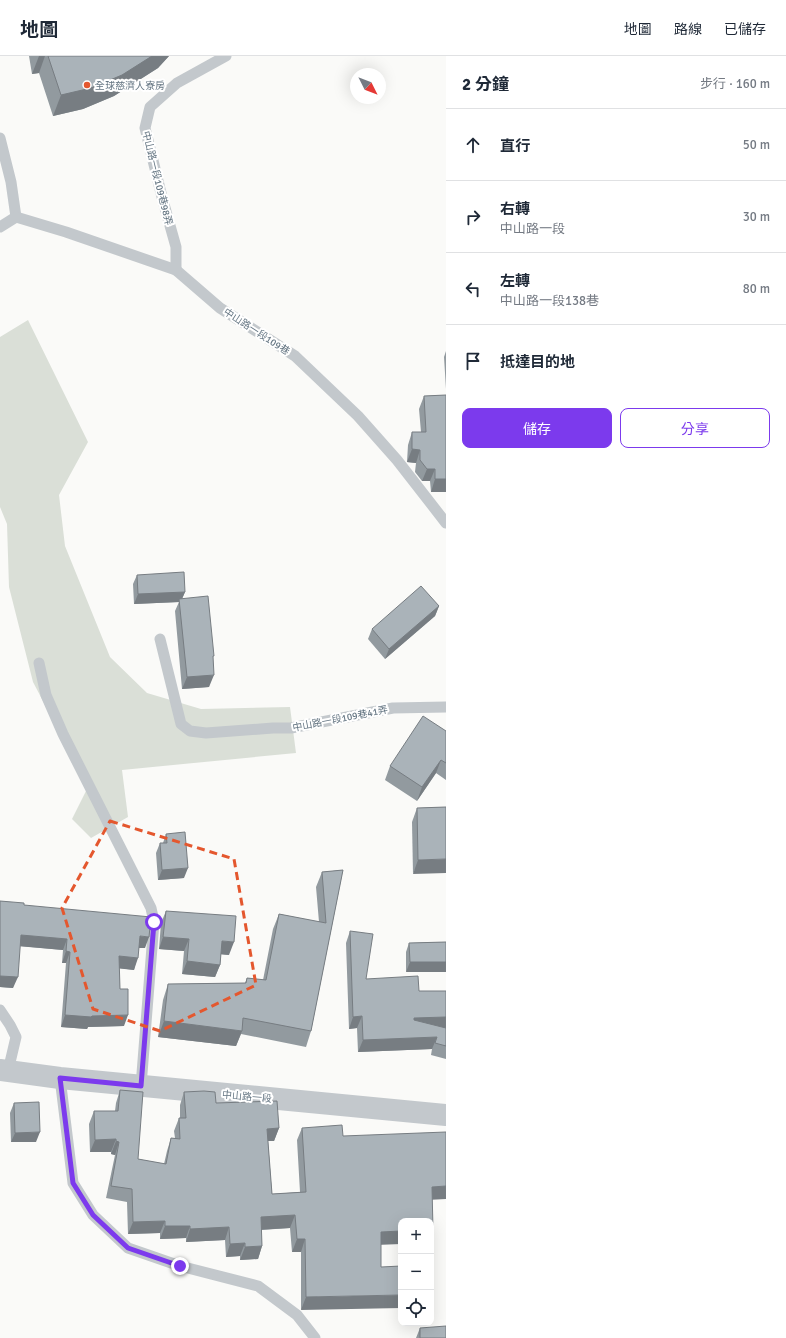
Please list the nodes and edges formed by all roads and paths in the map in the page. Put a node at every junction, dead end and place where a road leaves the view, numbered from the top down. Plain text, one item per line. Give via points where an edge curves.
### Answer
1 (226, 56) edge
2 (0, 138) edge
3 (16, 217) junction
4 (0, 227) edge
5 (176, 270) junction
6 (446, 523) edge
7 (160, 639) dead end
8 (39, 663) dead end
9 (446, 707) edge
10 (0, 1010) edge
11 (4, 1070) edge
12 (60, 1078) junction
13 (141, 1086) junction
14 (446, 1115) edge
15 (315, 1338) edge

1 - 5 lane, 中山路一段109巷98弄 via 178,83 150,107 145,128 176,247
2 - 3 lane via 11,182
3 - 4 lane
3 - 5 lane, 中山路一段109巷
5 - 6 lane, 中山路一段109巷 via 220,308 295,356 363,422 397,460
7 - 9 lane, 中山路一段109巷41弄 via 181,724 190,731 206,733 291,728 393,708
8 - 13 lane via 46,695 63,734 151,908 154,922
10 - 11 lane via 16,1037
11 - 12 street, 中山路一段
12 - 13 street, 中山路一段
12 - 15 lane via 73,1183 93,1215 128,1248 180,1266 258,1286 297,1315
13 - 14 street, 中山路一段

